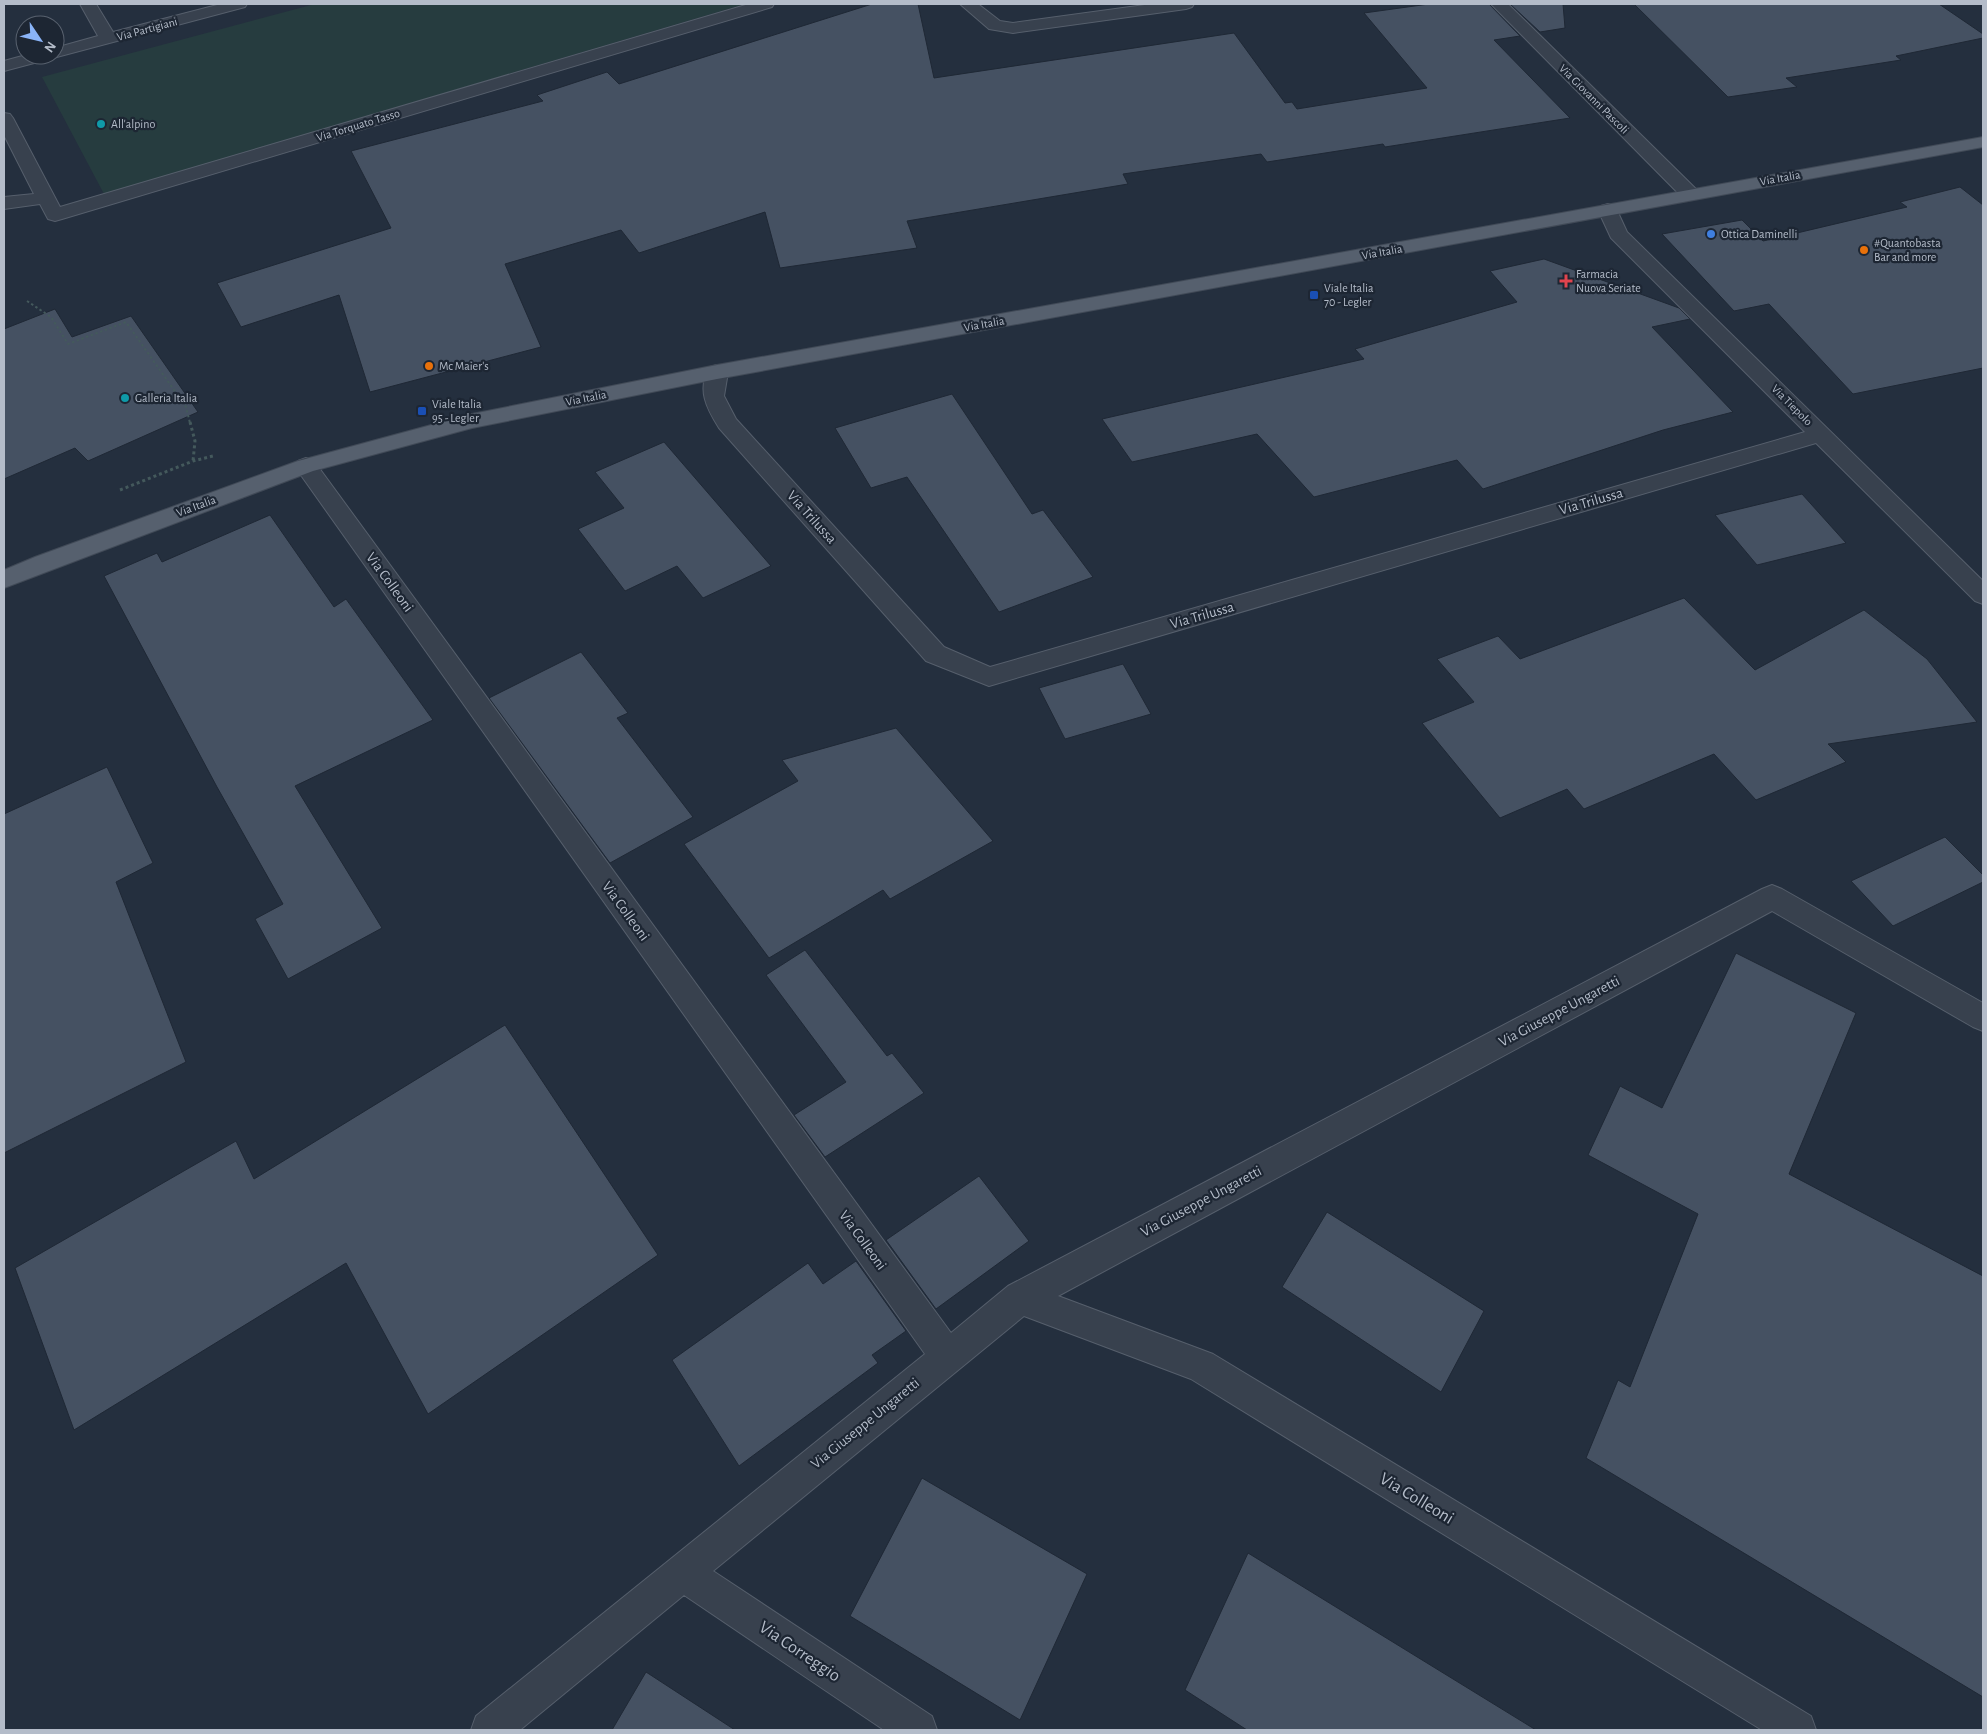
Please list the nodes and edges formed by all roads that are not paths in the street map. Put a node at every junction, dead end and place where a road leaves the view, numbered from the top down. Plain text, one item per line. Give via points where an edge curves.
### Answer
1 (88, 4) edge
2 (239, 4) edge
3 (766, 4) edge
4 (968, 4) edge
5 (1186, 4) edge
6 (1499, 4) edge
7 (108, 39) junction
8 (65, 50) edge
9 (4, 118) edge
10 (1983, 142) edge
11 (1690, 194) junction
12 (46, 198) junction
13 (4, 203) edge
14 (1608, 210) junction
15 (717, 372) junction
16 (1822, 434) junction
17 (306, 466) junction
18 (4, 580) edge
19 (1978, 583) edge
20 (1983, 1018) edge
21 (1020, 1298) junction
22 (947, 1356) junction
23 (682, 1572) junction
24 (490, 1730) edge
25 (918, 1730) edge
26 (1797, 1730) edge

1 - 7 street
2 - 7 street, Via Partigiani
3 - 12 street, Via Torquato Tasso via 55,215
4 - 5 street via 995,25 1013,28
6 - 11 street, Via Giovanni Pascoli
7 - 8 street, Via Partigiani
9 - 12 street, Via Torquato Tasso
10 - 11 main road, Via Italia
11 - 14 main road, Via Italia
12 - 13 street
14 - 15 main road, Via Italia
14 - 16 street, Via Tiepolo via 1618,234
15 - 16 street, Via Trilussa via 713,396 727,423 935,654 989,677
15 - 17 main road, Via Italia via 472,421
16 - 19 street, Via Tiepolo
17 - 18 main road, Via Italia
17 - 22 street, Via Colleoni
20 - 21 street, Via Giuseppe Ungaretti via 1772,897
21 - 22 street, Via Giuseppe Ungaretti
21 - 26 street, Via Colleoni via 1201,1366
22 - 23 street, Via Giuseppe Ungaretti
23 - 24 street, Via Giuseppe Ungaretti
23 - 25 street, Via Correggio

